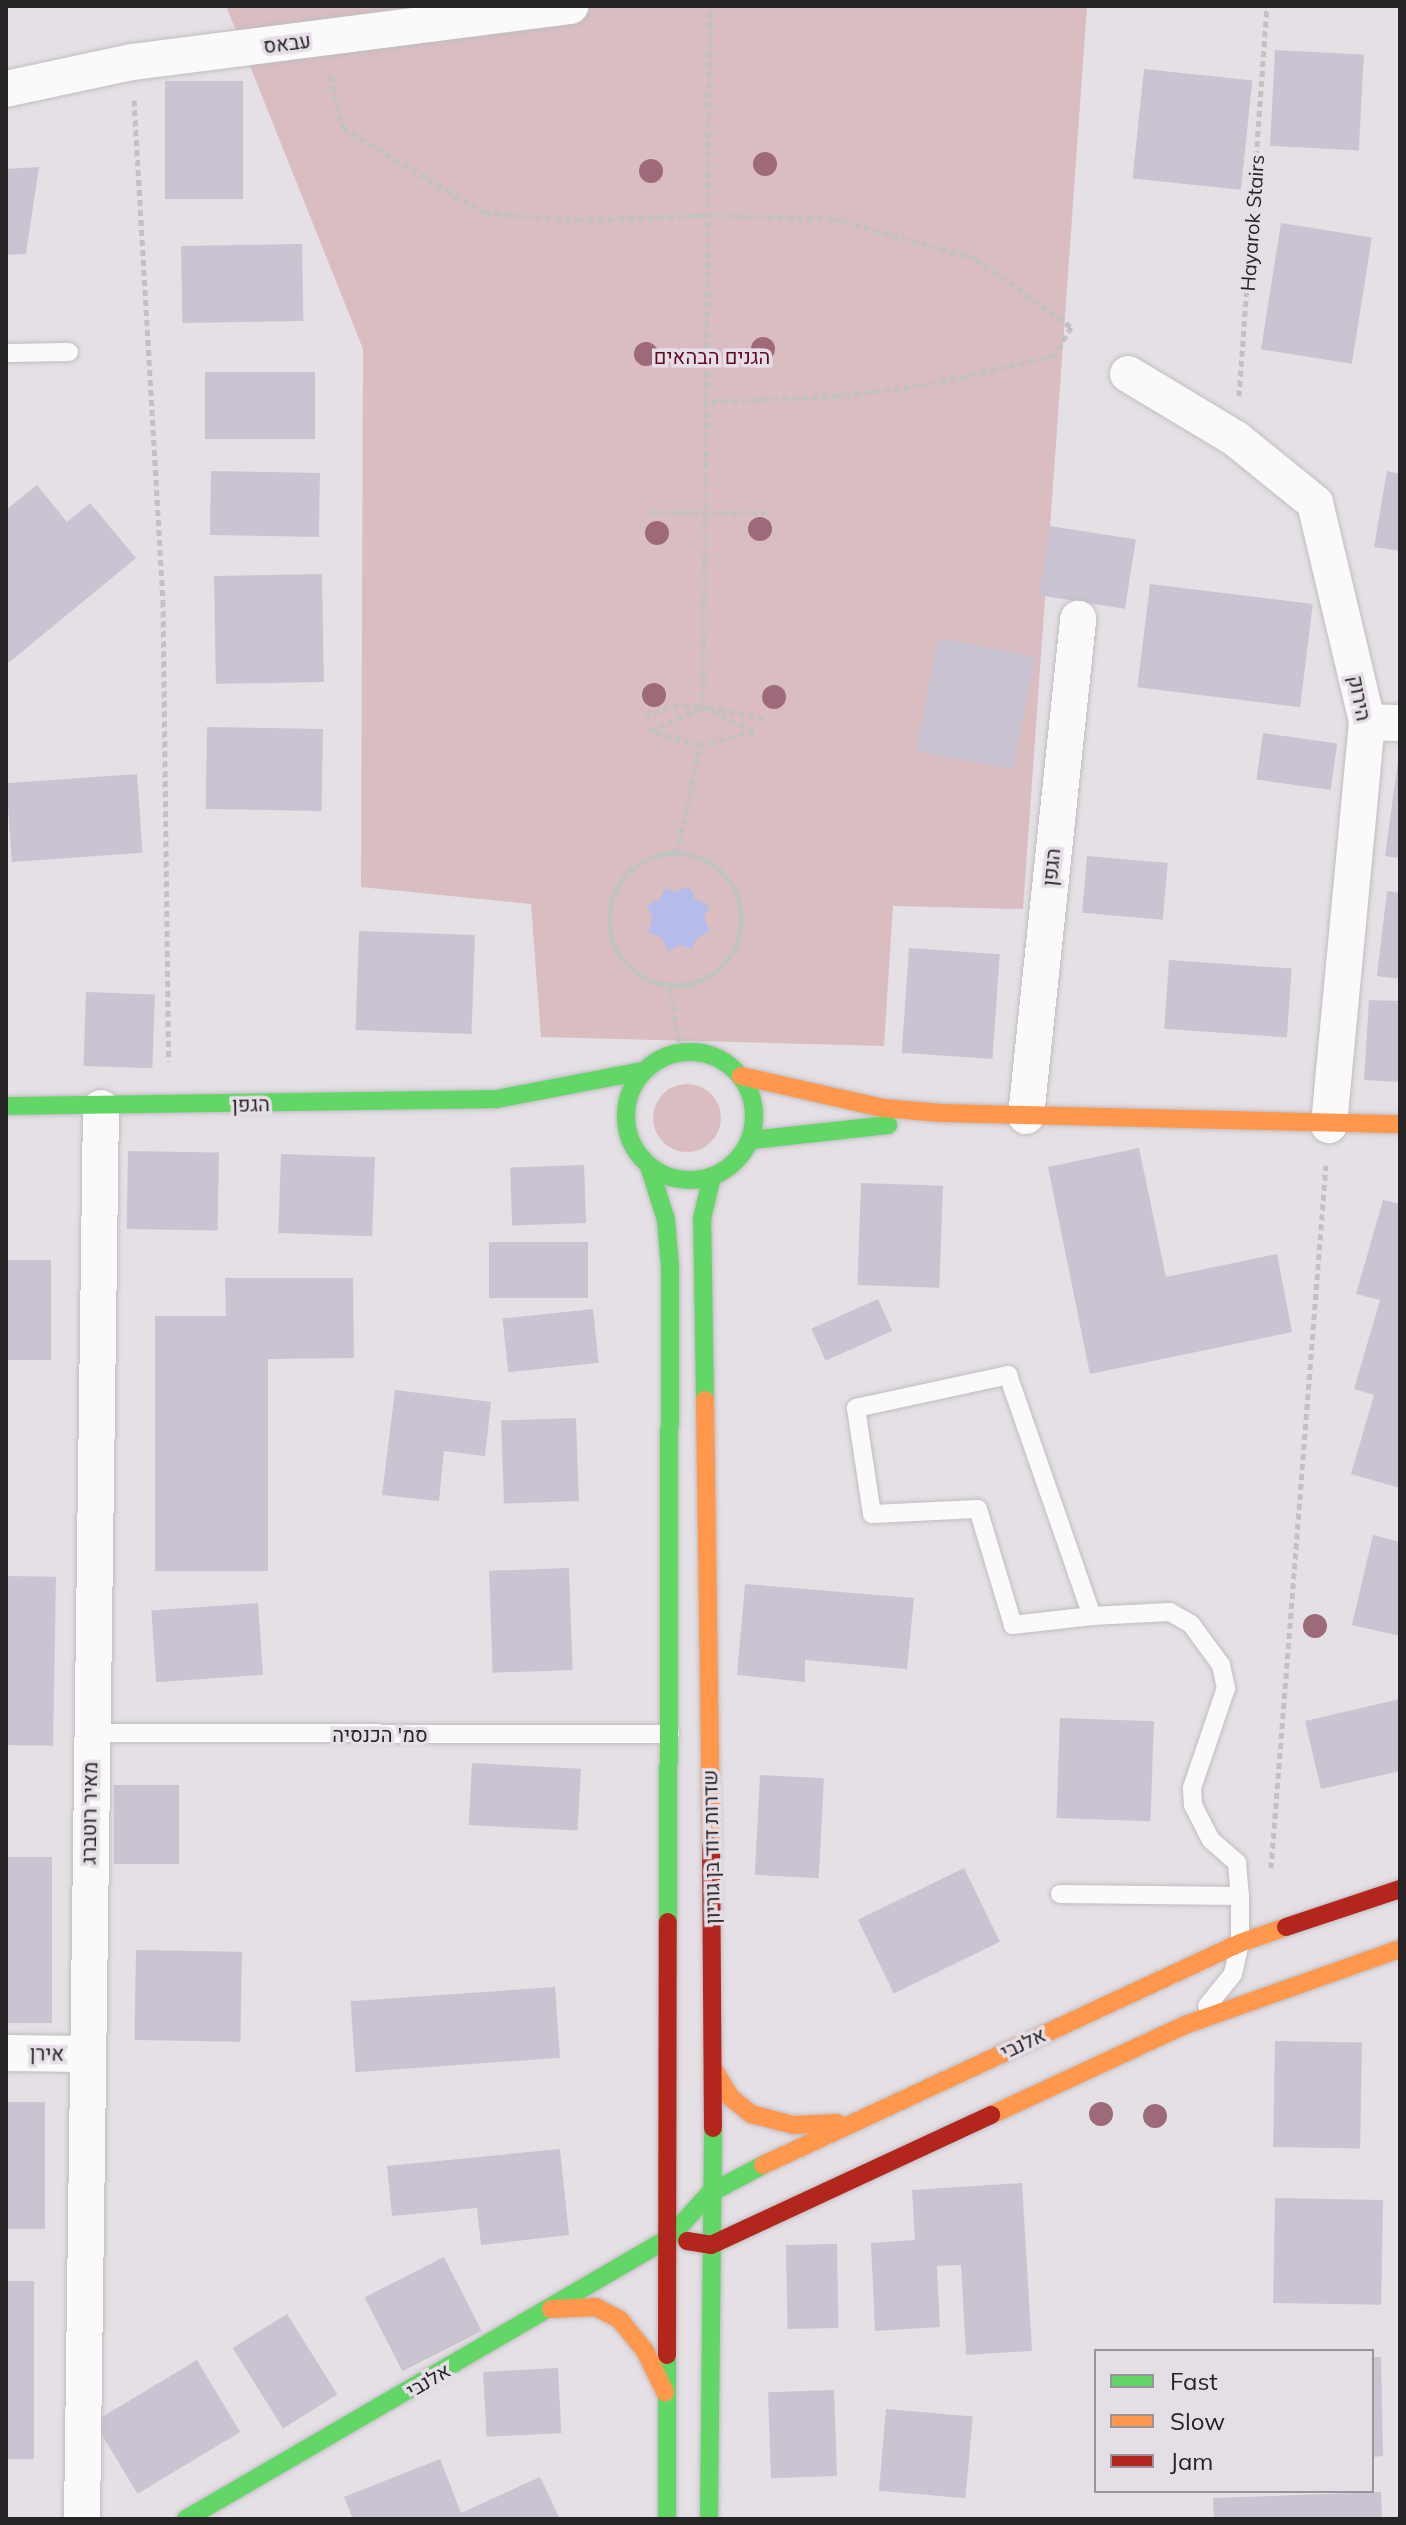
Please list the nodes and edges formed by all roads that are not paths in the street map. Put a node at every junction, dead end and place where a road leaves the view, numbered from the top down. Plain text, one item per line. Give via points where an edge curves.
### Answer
1 (570, 6) edge
2 (6, 89) edge
3 (69, 352) dead end
4 (6, 353) edge
5 (1128, 374) dead end
6 (1078, 619) dead end
7 (1384, 722) edge
8 (642, 1071) junction
9 (741, 1076) junction
10 (497, 1099) junction
11 (6, 1106) edge
12 (556, 1107) dead end
13 (101, 1108) junction
14 (1026, 1116) junction
15 (1400, 1124) edge
16 (1329, 1125) junction
17 (752, 1140) junction
18 (649, 1166) junction
19 (712, 1176) junction
20 (1092, 1616) junction
21 (90, 1733) junction
22 (670, 1734) junction
23 (1400, 1889) edge
24 (1060, 1894) dead end
25 (1240, 1896) junction
26 (1240, 1943) junction
27 (1400, 1949) edge
28 (1185, 2025) junction
29 (6, 2053) edge
30 (87, 2054) junction
31 (714, 2070) junction
32 (855, 2121) junction
33 (710, 2193) junction
34 (669, 2238) junction
35 (711, 2245) junction
36 (551, 2309) junction
37 (668, 2397) junction
38 (82, 2519) edge
39 (186, 2519) edge
40 (667, 2519) edge
41 (709, 2519) edge

1 - 2 street, עבאס via 132,62
3 - 4 lane
5 - 7 street, הירוק via 1236,439 1315,503
6 - 14 street, הגפן
7 - 16 street, הירוק
8 - 9 street via 681,1052 724,1061
8 - 10 street, הגפן
8 - 18 street via 618,1120
9 - 14 street via 883,1108
9 - 17 street via 756,1116
10 - 12 street, הגפן
10 - 13 street, הגפן
11 - 13 street, הגפן
13 - 21 street, מאיר רוטברג
14 - 16 street
14 - 17 street
15 - 16 street
17 - 19 street via 728,1167
18 - 19 street via 682,1180
18 - 22 street, שדרות דוד בן גוריון via 666,1220 670,1267
19 - 31 street, שדרות דוד בן גוריון via 702,1219
20 - 20 lane via 1008,1375 856,1408 872,1514 978,1509 1013,1625
20 - 25 lane via 1170,1612 1191,1624 1221,1665 1226,1688 1192,1788 1193,1805 1211,1840 1237,1863
21 - 22 lane, סמ' הכנסיה
21 - 30 street, מאיר רוטברג
22 - 34 street, שדרות דוד בן גוריון
23 - 26 street, אלנבי
24 - 25 lane
25 - 26 lane
26 - 28 lane via 1222,1990
26 - 32 street, אלנבי
27 - 28 street
28 - 35 street
29 - 30 street, אירן
30 - 38 street, מאיר רוטברג
31 - 32 street via 730,2097 768,2121
31 - 33 street, שדרות דוד בן גוריון
32 - 33 street, אלנבי
33 - 34 street, אלנבי
33 - 35 street, שדרות דוד בן גוריון
34 - 35 street
34 - 36 street, אלנבי
34 - 37 street, שדרות דוד בן גוריון
35 - 41 street, שדרות דוד בן גוריון
36 - 37 street via 596,2307 620,2320 645,2351
36 - 39 street, אלנבי
37 - 40 street, שדרות דוד בן גוריון

